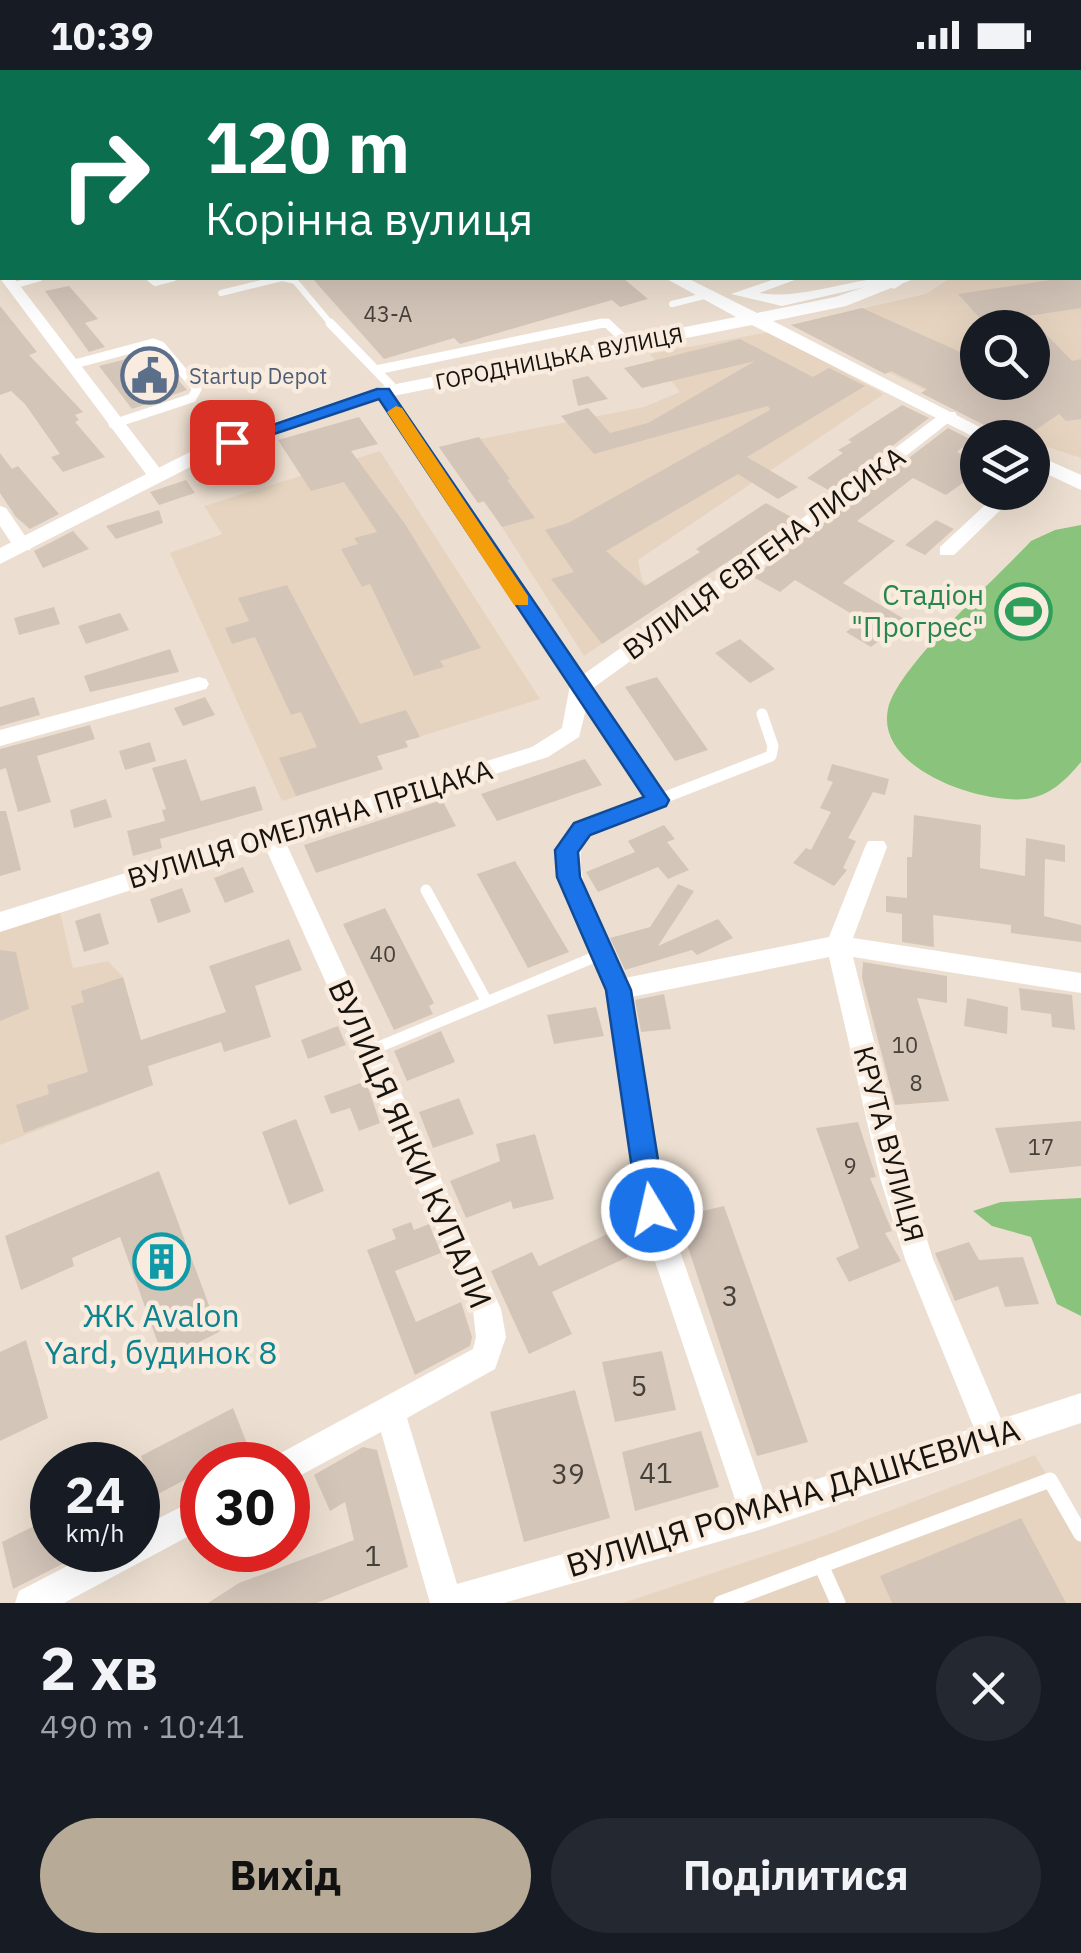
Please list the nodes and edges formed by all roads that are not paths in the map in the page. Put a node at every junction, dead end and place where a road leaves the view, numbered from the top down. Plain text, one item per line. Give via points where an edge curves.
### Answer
1 (10, 280) edge
2 (273, 280) edge
3 (291, 280) edge
4 (678, 280) edge
5 (876, 280) edge
6 (901, 281) edge
7 (757, 282) edge
8 (221, 292) dead end
9 (738, 294) junction
10 (709, 298) junction
11 (672, 304) dead end
12 (757, 319) junction
13 (629, 344) junction
14 (71, 365) junction
15 (376, 370) junction
16 (389, 391) junction
17 (949, 416) junction
18 (960, 422) edge
19 (113, 424) junction
20 (1050, 470) edge
21 (155, 474) junction
22 (1081, 483) edge
23 (991, 510) edge
24 (0, 512) edge
25 (24, 546) junction
26 (947, 552) dead end
27 (0, 557) edge
28 (198, 684) dead end
29 (578, 688) junction
30 (762, 714) dead end
31 (0, 738) edge
32 (658, 800) junction
33 (270, 836) junction
34 (876, 848) dead end
35 (426, 890) dead end
36 (0, 922) edge
37 (838, 945) junction
38 (602, 954) junction
39 (1081, 983) edge
40 (618, 990) junction
41 (487, 1002) junction
42 (369, 1050) junction
43 (1081, 1408) edge
44 (390, 1412) junction
45 (993, 1436) junction
46 (310, 1454) edge
47 (756, 1515) junction
48 (1081, 1534) edge
49 (821, 1565) junction
50 (89, 1572) edge
51 (31, 1603) edge
52 (446, 1603) edge
53 (721, 1603) edge
54 (838, 1603) edge

1 - 14 street
2 - 8 lane
3 - 15 lane
4 - 10 street
5 - 9 street via 782,301
6 - 12 street, ГОРОДНИЦЬКА ВУЛИЦЯ
7 - 9 street
9 - 10 street
10 - 11 lane
10 - 12 street
12 - 13 street, ГОРОДНИЦЬКА ВУЛИЦЯ
12 - 17 street
13 - 15 lane via 606,322
13 - 16 street, ГОРОДНИЦЬКА ВУЛИЦЯ
14 - 19 street
14 - 19 lane via 154,344 197,390 192,398
15 - 16 lane
16 - 21 street, ГОРОДНИЦЬКА ВУЛИЦЯ
16 - 29 street
17 - 18 street
17 - 29 street, ВУЛИЦЯ ЄВГЕНА ЛИСИКА
19 - 21 street
20 - 22 street
21 - 25 street, ГОРОДНИЦЬКА ВУЛИЦЯ
23 - 26 street
24 - 25 street
25 - 27 street, ГОРОДНИЦЬКА ВУЛИЦЯ
28 - 31 street
29 - 32 street
29 - 33 street, ВУЛИЦЯ ОМЕЛЯНА ПРІЦАКА via 572,732 540,752
30 - 32 lane via 771,756
32 - 38 street via 582,829 566,850 569,877
33 - 36 street, ВУЛИЦЯ ОМЕЛЯНА ПРІЦАКА
33 - 42 street, ВУЛИЦЯ ЯНКИ КУПАЛИ
34 - 37 street
35 - 41 lane
37 - 39 street
37 - 40 street
37 - 45 street, КРУТА ВУЛИЦЯ via 914,1242
38 - 40 street
38 - 41 lane
40 - 47 street via 652,1210
41 - 42 lane
42 - 44 street, ВУЛИЦЯ ЯНКИ КУПАЛИ via 487,1308 491,1337 485,1359
43 - 45 street, ВУЛИЦЯ РОМАНА ДАШКЕВИЧА
44 - 46 street, ВУЛИЦЯ ЯНКИ КУПАЛИ
44 - 52 street
45 - 47 street, ВУЛИЦЯ РОМАНА ДАШКЕВИЧА
47 - 52 street, ВУЛИЦЯ РОМАНА ДАШКЕВИЧА
48 - 49 lane via 1050,1480
49 - 53 lane
49 - 54 lane
50 - 51 street

